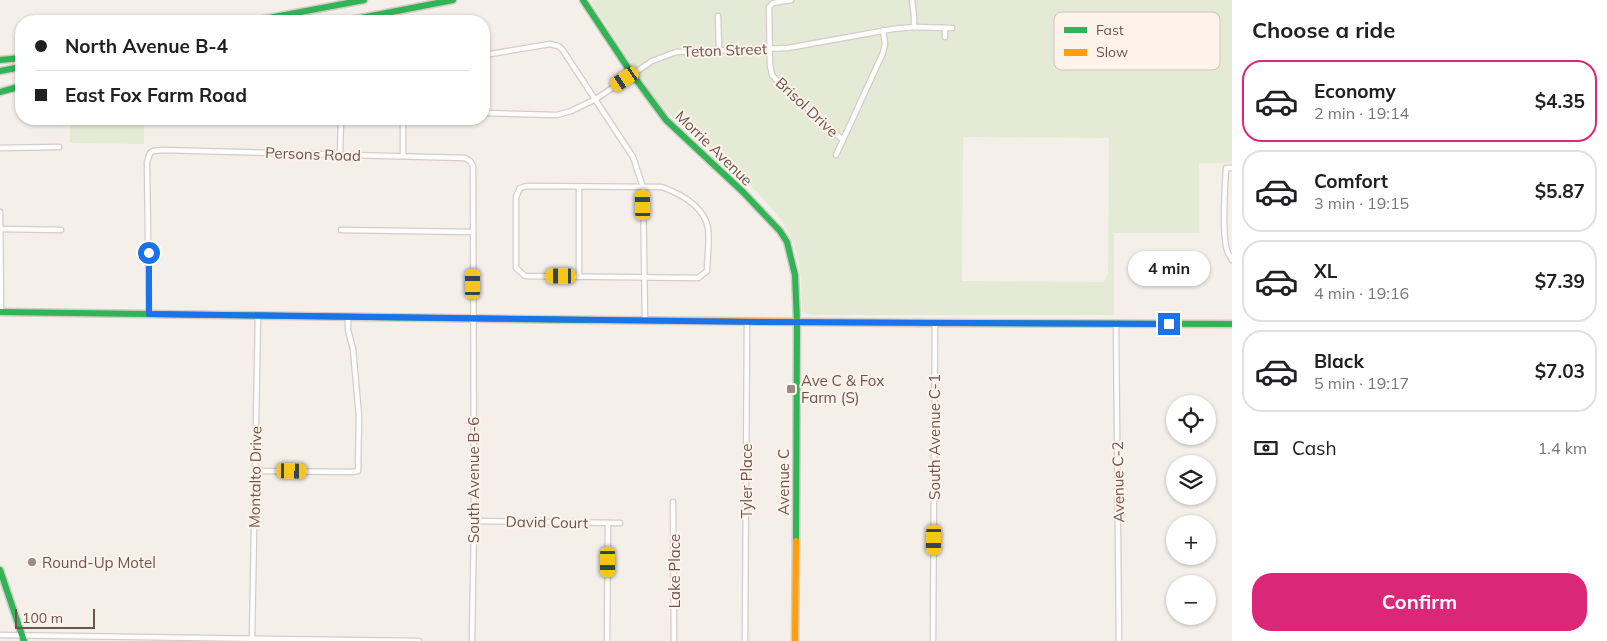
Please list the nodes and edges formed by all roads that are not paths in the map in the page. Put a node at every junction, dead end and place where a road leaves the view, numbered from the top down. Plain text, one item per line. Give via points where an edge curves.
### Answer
1 (364, 0) edge
2 (453, 0) edge
3 (583, 0) edge
4 (791, 0) edge
5 (912, 0) edge
6 (285, 15) edge
7 (376, 15) edge
8 (718, 16) dead end
9 (914, 27) junction
10 (945, 28) junction
11 (952, 28) dead end
12 (883, 30) junction
13 (945, 37) dead end
14 (770, 49) junction
15 (718, 50) junction
16 (490, 54) edge
17 (15, 59) edge
18 (0, 60) edge
19 (15, 68) edge
20 (0, 71) edge
21 (632, 74) junction
22 (15, 85) edge
23 (15, 86) edge
24 (0, 87) edge
25 (0, 92) edge
26 (596, 99) junction
27 (490, 113) edge
28 (341, 125) edge
29 (403, 125) edge
30 (843, 140) junction
31 (59, 147) dead end
32 (0, 148) edge
33 (340, 155) junction
34 (836, 155) dead end
35 (403, 156) junction
36 (473, 166) joint
37 (1232, 168) edge
38 (579, 187) junction
39 (643, 187) junction
40 (0, 212) edge
41 (0, 229) edge
42 (61, 230) dead end
43 (341, 230) dead end
44 (473, 232) junction
45 (1232, 260) edge
46 (579, 277) junction
47 (644, 277) junction
48 (1, 312) edge
49 (149, 314) junction
50 (258, 315) junction
51 (348, 317) junction
52 (473, 318) junction
53 (645, 321) junction
54 (747, 322) junction
55 (797, 322) junction
56 (935, 323) junction
57 (1116, 323) junction
58 (1232, 324) edge
59 (255, 471) junction
60 (673, 502) dead end
61 (474, 521) junction
62 (608, 523) junction
63 (620, 523) dead end
64 (0, 570) edge
65 (0, 635) edge
66 (23, 638) edge
67 (252, 639) junction
68 (263, 640) edge
69 (418, 641) edge
70 (472, 641) edge
71 (607, 641) edge
72 (674, 641) edge
73 (745, 641) edge
74 (795, 641) edge
75 (933, 641) edge
76 (1119, 641) edge

1 - 6 main road
2 - 7 main road
3 - 21 main road, Morrie Avenue
4 - 14 street, Brisol Drive via 769,6
5 - 9 street
8 - 15 street
9 - 10 street, Teton Street
9 - 12 street, Teton Street
10 - 11 street, Teton Street
10 - 13 street
12 - 14 street, Teton Street via 798,47
12 - 30 street via 883,53
14 - 15 street, Teton Street
14 - 30 street, Brisol Drive via 771,71 776,79
15 - 21 street, Teton Street via 676,52 652,61
16 - 26 street via 550,44 558,46
17 - 18 main road
19 - 20 main road
21 - 26 street, Teton Street
21 - 55 main road, Morrie Avenue via 666,120 780,231 787,242 795,275
22 - 24 main road
23 - 25 main road
26 - 27 street, Teton Street via 557,115
26 - 39 street via 633,157
28 - 33 street
29 - 35 street
30 - 34 street
31 - 32 street
33 - 35 street, Persons Road
33 - 49 street, Persons Road via 162,150 150,154
35 - 36 street, Persons Road via 465,158
36 - 44 street, South Avenue B-6
37 - 45 street via 1226,168 1225,227 1226,245
38 - 39 street
38 - 46 street
38 - 46 street via 527,186 520,188 516,197 516,268 525,276
39 - 47 street
39 - 47 street via 662,187 685,197 704,216 708,229 707,272 698,278
40 - 41 street
41 - 42 street
41 - 48 street
43 - 44 street
44 - 52 street, South Avenue B-6
46 - 47 street
47 - 53 street
48 - 49 main road
49 - 50 main road
50 - 51 main road
50 - 59 street, Montalto Drive
51 - 52 main road
51 - 59 street via 359,416 358,471
52 - 53 main road
52 - 61 street, South Avenue B-6
53 - 54 main road
54 - 55 main road
54 - 73 street, Tyler Place
55 - 56 main road
55 - 74 main road, Avenue C
56 - 57 main road
56 - 75 street, South Avenue C-1
57 - 58 main road
57 - 76 street, Avenue C-2
59 - 67 street, Montalto Drive
60 - 72 street, Lake Place
61 - 62 street, David Court
61 - 70 street, South Avenue B-6
62 - 63 street, David Court
62 - 71 street
64 - 66 main road
65 - 66 street
66 - 67 street
67 - 68 street
68 - 69 street

